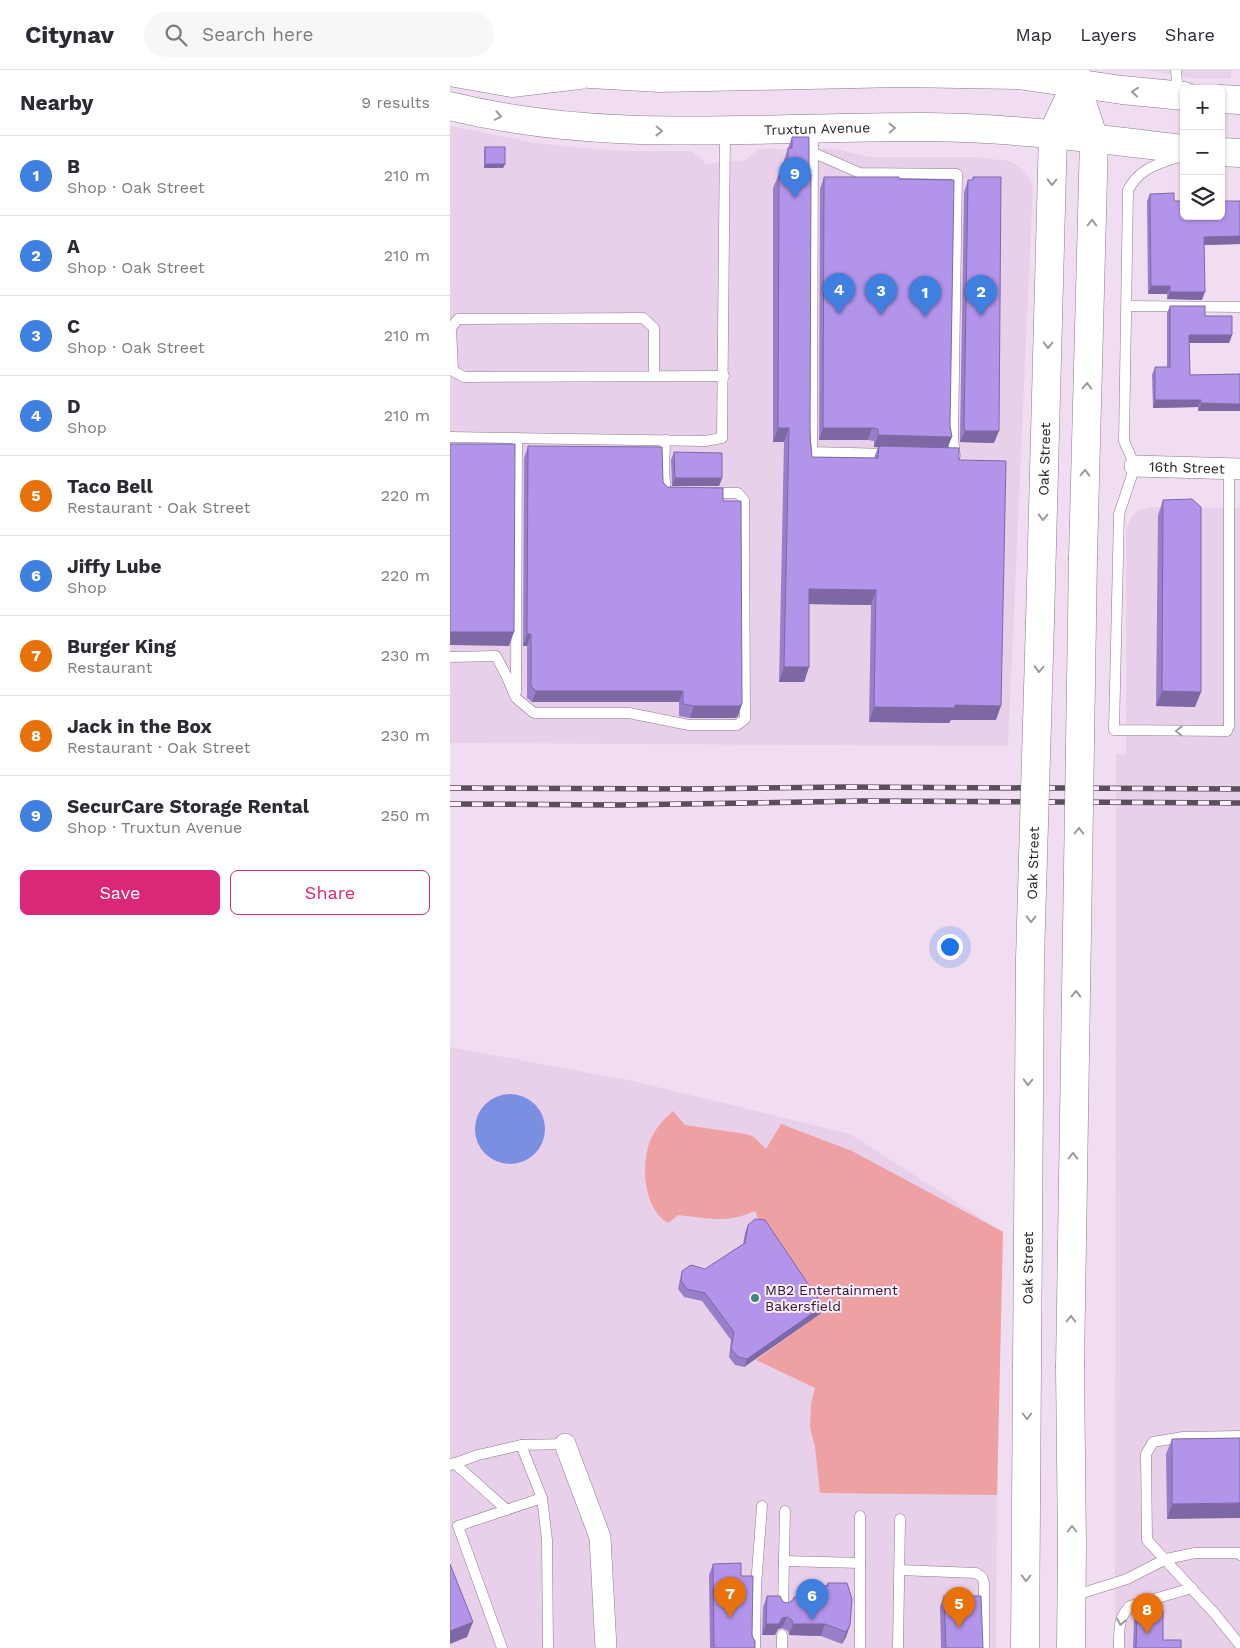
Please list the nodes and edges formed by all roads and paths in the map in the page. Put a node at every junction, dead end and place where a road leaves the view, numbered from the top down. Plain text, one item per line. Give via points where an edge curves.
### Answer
1 (558, 70) edge
2 (450, 72) edge
3 (791, 73) edge
4 (591, 74) junction
5 (1076, 77) edge
6 (1179, 87) edge
7 (1225, 99) edge
8 (1240, 100) edge
9 (450, 106) edge
10 (725, 131) junction
11 (1053, 133) junction
12 (1094, 139) junction
13 (813, 141) junction
14 (1180, 149) edge
15 (1225, 152) edge
16 (1240, 153) edge
17 (1180, 156) edge
18 (1126, 306) junction
19 (1240, 306) edge
20 (654, 376) junction
21 (724, 376) junction
22 (450, 437) edge
23 (517, 438) junction
24 (665, 440) junction
25 (898, 454) edge
26 (945, 456) edge
27 (1136, 466) junction
28 (1235, 469) edge
29 (684, 493) edge
30 (702, 493) edge
31 (450, 657) edge
32 (516, 698) junction
33 (1240, 1436) edge
34 (565, 1444) joint
35 (521, 1445) junction
36 (452, 1464) edge
37 (542, 1498) junction
38 (762, 1506) dead end
39 (507, 1510) junction
40 (785, 1511) dead end
41 (860, 1516) dead end
42 (900, 1520) dead end
43 (454, 1527) edge
44 (1240, 1554) edge
45 (1166, 1559) junction
46 (784, 1561) junction
47 (860, 1563) junction
48 (899, 1570) junction
49 (1192, 1588) junction
50 (1072, 1597) junction
51 (783, 1608) edge
52 (782, 1635) edge
53 (1240, 1645) edge
54 (502, 1648) edge
55 (548, 1648) edge
56 (606, 1648) edge
57 (755, 1648) edge
58 (782, 1648) edge
59 (860, 1648) edge
60 (898, 1648) edge
61 (984, 1648) edge
62 (1025, 1648) edge
63 (1071, 1648) edge
64 (1119, 1648) edge

1 - 4 main road
2 - 4 main road via 512,83
3 - 4 main road via 660,78
3 - 5 main road
6 -> 5 main road via 1122,90
5 - 11 main road, Oak Street
5 - 12 main road
7 - 8 main road
9 -> 10 main road, Truxtun Avenue via 524,121 604,130
10 - 13 main road, Truxtun Avenue
10 - 21 lane
11 - 12 main road, Truxtun Avenue
13 -> 11 main road, Truxtun Avenue via 928,127
11 -> 62 main road, Oak Street, bridge via 1030,959
12 - 14 main road, Truxtun Avenue
50 -> 12 main road, bridge via 1070,1367 1083,557
13 - 25 lane via 812,452
13 - 26 lane via 860,173 957,174 955,456
15 - 16 main road
17 - 18 lane via 1146,169 1128,190
18 - 19 lane
18 - 27 lane via 1124,441
20 - 20 lane via 464,377 453,371 451,328 458,319 643,318 654,328
20 - 21 lane
21 - 24 lane via 722,438
22 - 23 lane
23 - 24 lane
23 - 32 lane
24 - 29 lane via 666,493
27 - 28 street, 16th Street
28 -> 27 lane via 1227,731 1114,730 1119,514
30 - 32 lane via 738,493 744,500 745,719 737,725 689,725 629,714 534,714
31 - 32 lane via 496,656
33 - 45 lane via 1153,1442 1146,1454 1147,1540
34 - 35 lane
34 - 56 street via 600,1536
35 - 36 lane via 478,1454
35 - 37 lane
36 - 39 lane
37 - 39 lane
37 - 55 lane via 547,1540
38 - 57 lane
39 - 43 lane
40 - 46 lane
41 - 47 lane
42 - 48 lane
43 - 54 lane
44 - 45 lane via 1195,1553
45 - 49 lane
45 - 50 lane via 1127,1579
46 - 47 lane
46 - 51 lane
47 - 59 lane
48 - 60 lane
48 - 61 lane via 976,1573 982,1577
49 - 53 lane
49 -> 64 lane via 1130,1606 1123,1613
50 - 63 main road
52 - 58 lane

